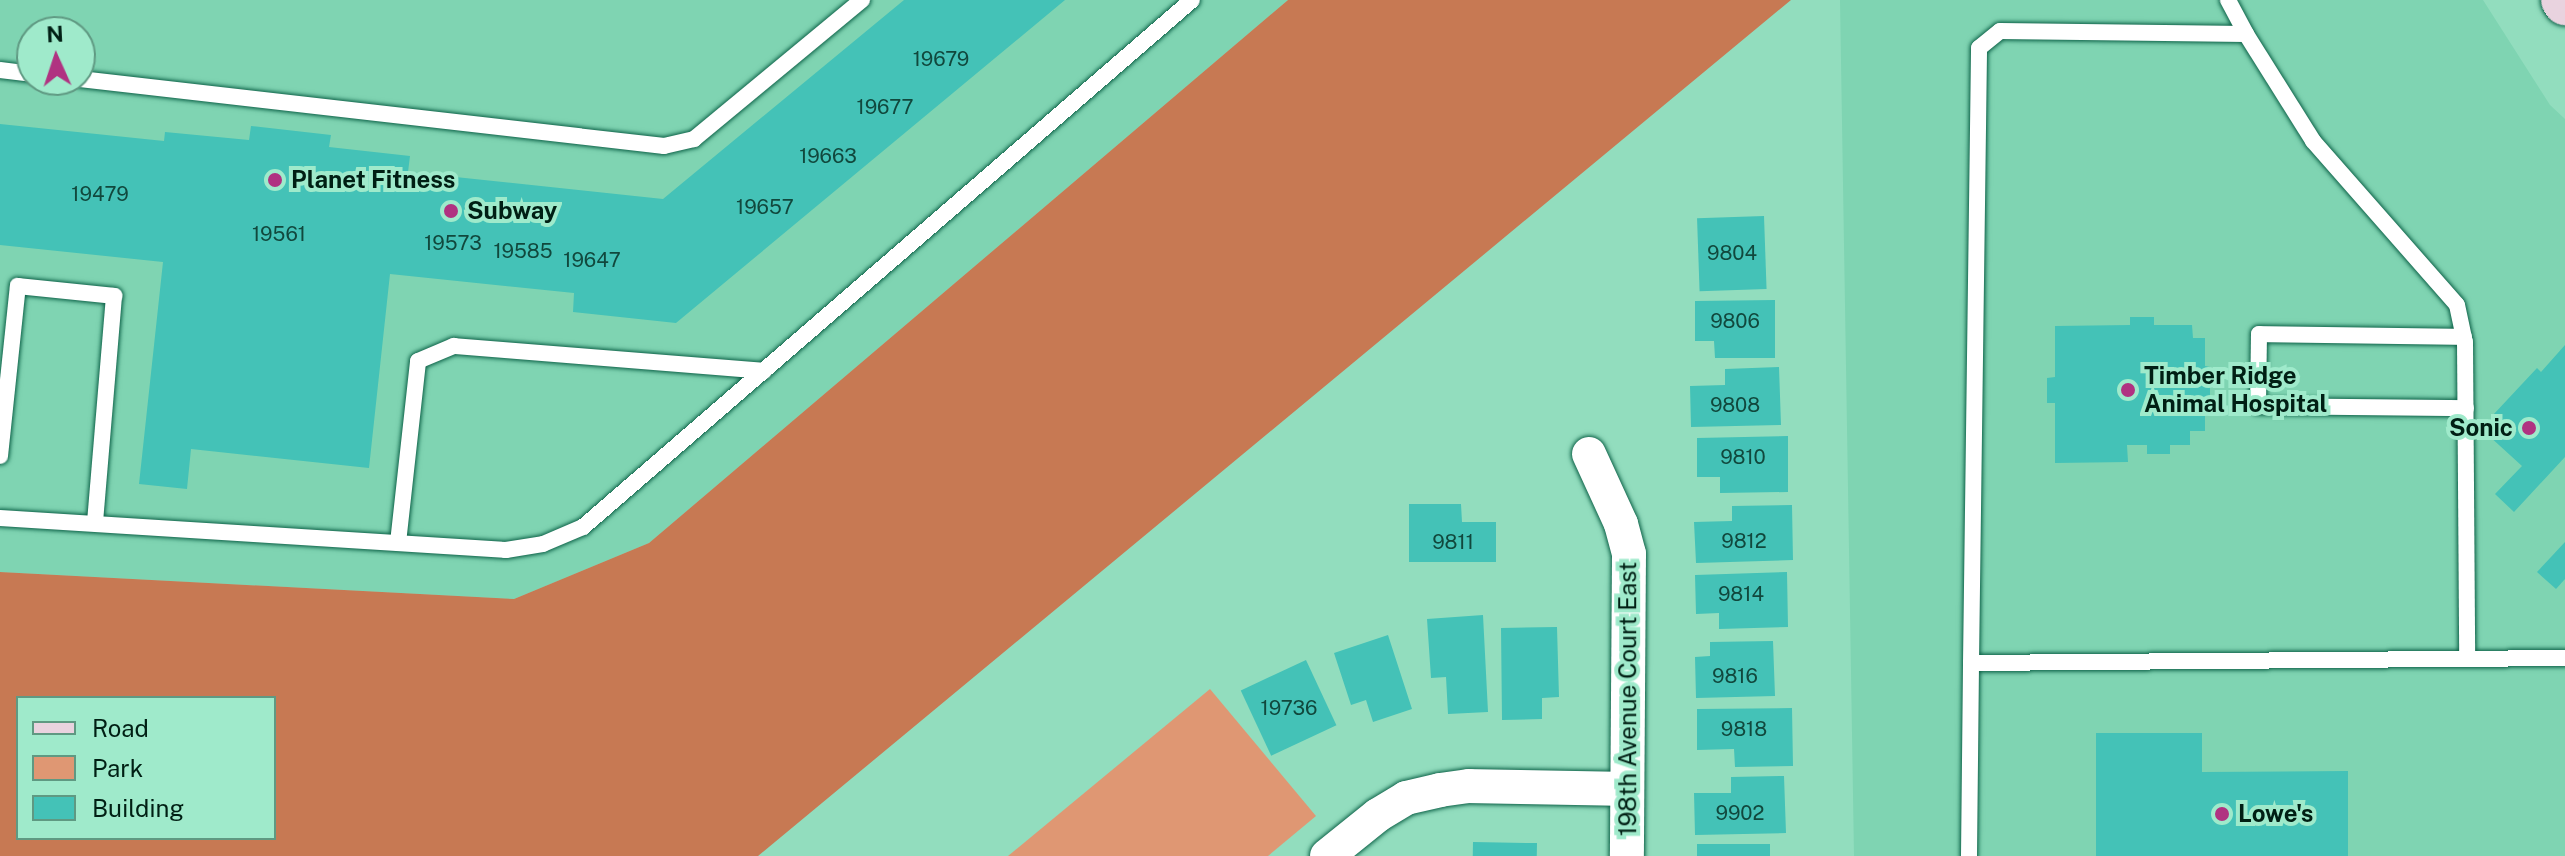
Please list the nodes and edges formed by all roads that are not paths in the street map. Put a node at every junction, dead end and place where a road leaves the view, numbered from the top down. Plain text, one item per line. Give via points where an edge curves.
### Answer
1 (862, 0) edge
2 (1192, 0) edge
3 (2228, 0) edge
4 (2246, 34) junction
5 (96, 81) edge
6 (2464, 337) junction
7 (764, 371) junction
8 (2466, 408) junction
9 (1589, 454) dead end
10 (0, 456) edge
11 (0, 518) edge
12 (95, 523) junction
13 (398, 543) junction
14 (2467, 658) junction
15 (2565, 658) edge
16 (1971, 663) junction
17 (1627, 789) junction
18 (1327, 856) edge
19 (1627, 856) edge
20 (1969, 856) edge

1 - 5 lane via 694,139 664,146
2 - 7 lane
3 - 4 lane
4 - 6 lane via 2313,141 2457,305
4 - 16 lane via 2000,31 1979,48
6 - 8 lane
6 - 8 lane via 2259,334 2258,406
7 - 13 lane via 583,527 543,544 506,550
7 - 13 lane via 454,346 418,361
8 - 14 lane
9 - 17 street, 198th Avenue Court East via 1629,554
10 - 12 lane via 18,286 114,296
11 - 12 lane
12 - 13 lane
14 - 15 lane
14 - 16 lane
16 - 20 lane
17 - 18 street via 1440,790 1406,798
17 - 19 street, 198th Avenue Court East

